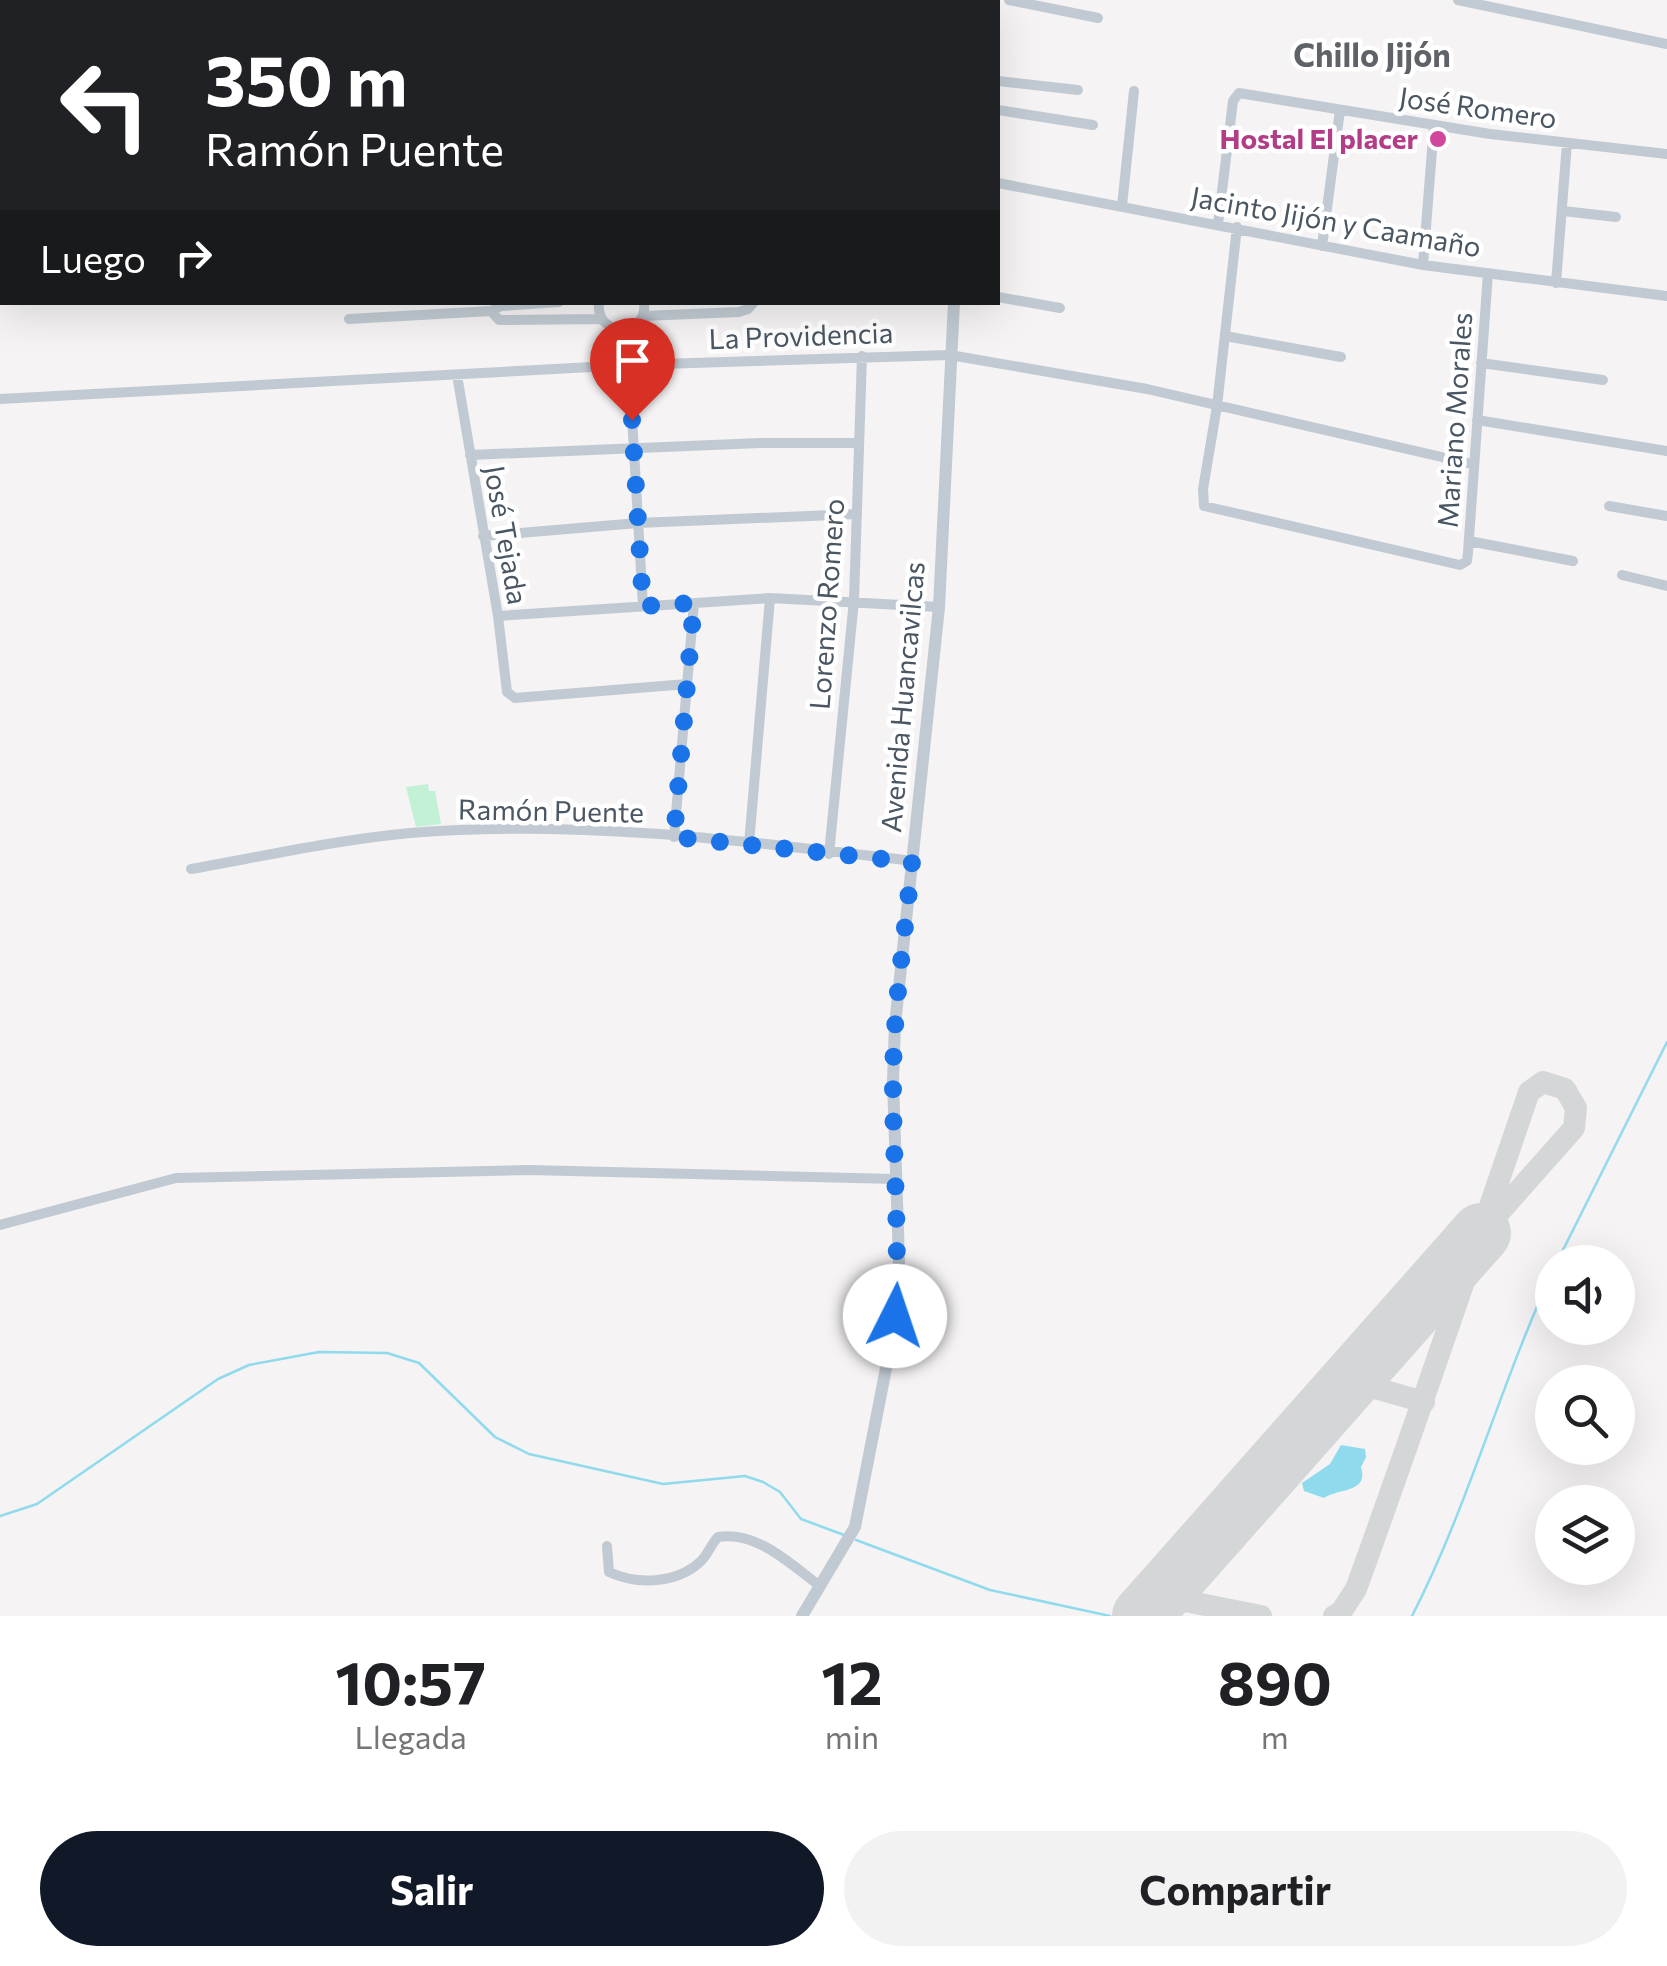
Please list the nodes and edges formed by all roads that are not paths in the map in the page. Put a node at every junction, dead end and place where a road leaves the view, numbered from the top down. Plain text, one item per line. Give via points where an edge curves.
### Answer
1 (1009, 0) edge
2 (1458, 0) edge
3 (1098, 18) dead end
4 (1667, 44) edge
5 (1000, 81) edge
6 (1078, 90) dead end
7 (1134, 91) dead end
8 (1000, 110) edge
9 (1340, 110) junction
10 (1093, 125) dead end
11 (1434, 125) junction
12 (1567, 142) junction
13 (1667, 154) edge
14 (1000, 182) edge
15 (1122, 206) junction
16 (1563, 211) junction
17 (1616, 216) dead end
18 (1218, 224) junction
19 (1237, 227) junction
20 (1322, 246) junction
21 (1423, 264) junction
22 (1488, 274) junction
23 (1556, 283) junction
24 (1667, 296) edge
25 (1000, 297) edge
26 (599, 305) edge
27 (644, 305) edge
28 (751, 305) edge
29 (954, 305) edge
30 (475, 306) edge
31 (491, 307) edge
32 (1060, 308) dead end
33 (643, 316) junction
34 (349, 319) dead end
35 (601, 319) junction
36 (1224, 336) junction
37 (950, 355) junction
38 (862, 356) junction
39 (1341, 357) dead end
40 (1481, 363) junction
41 (628, 364) junction
42 (456, 375) junction
43 (1603, 380) dead end
44 (0, 399) edge
45 (1218, 406) junction
46 (1476, 420) junction
47 (859, 443) junction
48 (634, 447) junction
49 (1667, 451) edge
50 (470, 455) junction
51 (1472, 464) junction
52 (1609, 506) dead end
53 (857, 514) junction
54 (1667, 516) edge
55 (638, 523) junction
56 (484, 536) junction
57 (1468, 541) junction
58 (1573, 561) dead end
59 (1622, 576) dead end
60 (1667, 586) edge
61 (770, 598) junction
62 (854, 600) junction
63 (694, 603) junction
64 (643, 606) junction
65 (939, 607) junction
66 (498, 616) junction
67 (687, 684) junction
68 (674, 837) junction
69 (749, 844) junction
70 (829, 854) junction
71 (912, 862) junction
72 (191, 870) dead end
73 (895, 1179) junction
74 (0, 1225) edge
75 (607, 1546) dead end
76 (820, 1586) junction
77 (802, 1616) edge

1 - 3 street
2 - 4 street
5 - 6 street
7 - 15 street
8 - 10 street
9 - 11 street, José Romero
9 - 18 street, José Romero via 1238,93
9 - 20 street
11 - 12 street, José Romero
11 - 21 street
12 - 13 street, José Romero
12 - 16 street
14 - 15 street, Jacinto Jijón y Caamaño
15 - 18 street, Jacinto Jijón y Caamaño
16 - 17 street
16 - 23 street
18 - 19 street, Jacinto Jijón y Caamaño
19 - 20 street, Jacinto Jijón y Caamaño
19 - 36 street
20 - 21 street, Jacinto Jijón y Caamaño
21 - 22 street, Jacinto Jijón y Caamaño
22 - 23 street, Jacinto Jijón y Caamaño
22 - 40 street, Mariano Morales
23 - 24 street, Jacinto Jijón y Caamaño
25 - 32 street
26 - 35 street
27 - 33 street
28 - 33 street via 739,312
29 - 37 street, Avenida Huancavilcas
30 - 31 street
30 - 34 street
31 - 35 street via 499,320
33 - 35 street via 623,330
36 - 39 street
36 - 45 street
37 - 38 street, La Providencia
37 - 45 street, La Providencia
37 - 65 street, Avenida Huancavilcas
38 - 41 street, La Providencia
38 - 47 street, Lorenzo Romero
40 - 43 street
40 - 46 street, Mariano Morales
41 - 42 street, La Providencia
41 - 48 street
42 - 44 street, La Providencia
42 - 50 street, José Tejada
45 - 51 street, La Providencia
45 - 57 street, Mariano Morales via 1203,489 1206,508 1460,565 1467,561
46 - 49 street
46 - 51 street, Mariano Morales
47 - 48 street
47 - 53 street, Lorenzo Romero
48 - 50 street
48 - 55 street
50 - 56 street, José Tejada
51 - 57 street, Mariano Morales
52 - 54 street
53 - 55 street
53 - 62 street, Lorenzo Romero
55 - 56 street
55 - 64 street
56 - 66 street, José Tejada
57 - 58 street
59 - 60 street
61 - 62 street
61 - 63 street
61 - 69 street
62 - 65 street
62 - 70 street, Lorenzo Romero
63 - 64 street
63 - 67 street
64 - 66 street
65 - 71 street, Avenida Huancavilcas
66 - 67 street, José Tejada via 506,692 515,698
67 - 68 street
68 - 69 street, Ramón Puente
68 - 72 street, Ramón Puente via 580,830 410,833
69 - 70 street, Ramón Puente
70 - 71 street, Ramón Puente
71 - 73 street, Avenida Huancavilcas via 895,1025
73 - 74 street via 529,1170 176,1178
73 - 76 street, Avenida Huancavilcas via 895,1316 869,1468 855,1527
75 - 76 street via 609,1572 656,1581 699,1564 718,1536 740,1536
76 - 77 street, Avenida Huancavilcas

